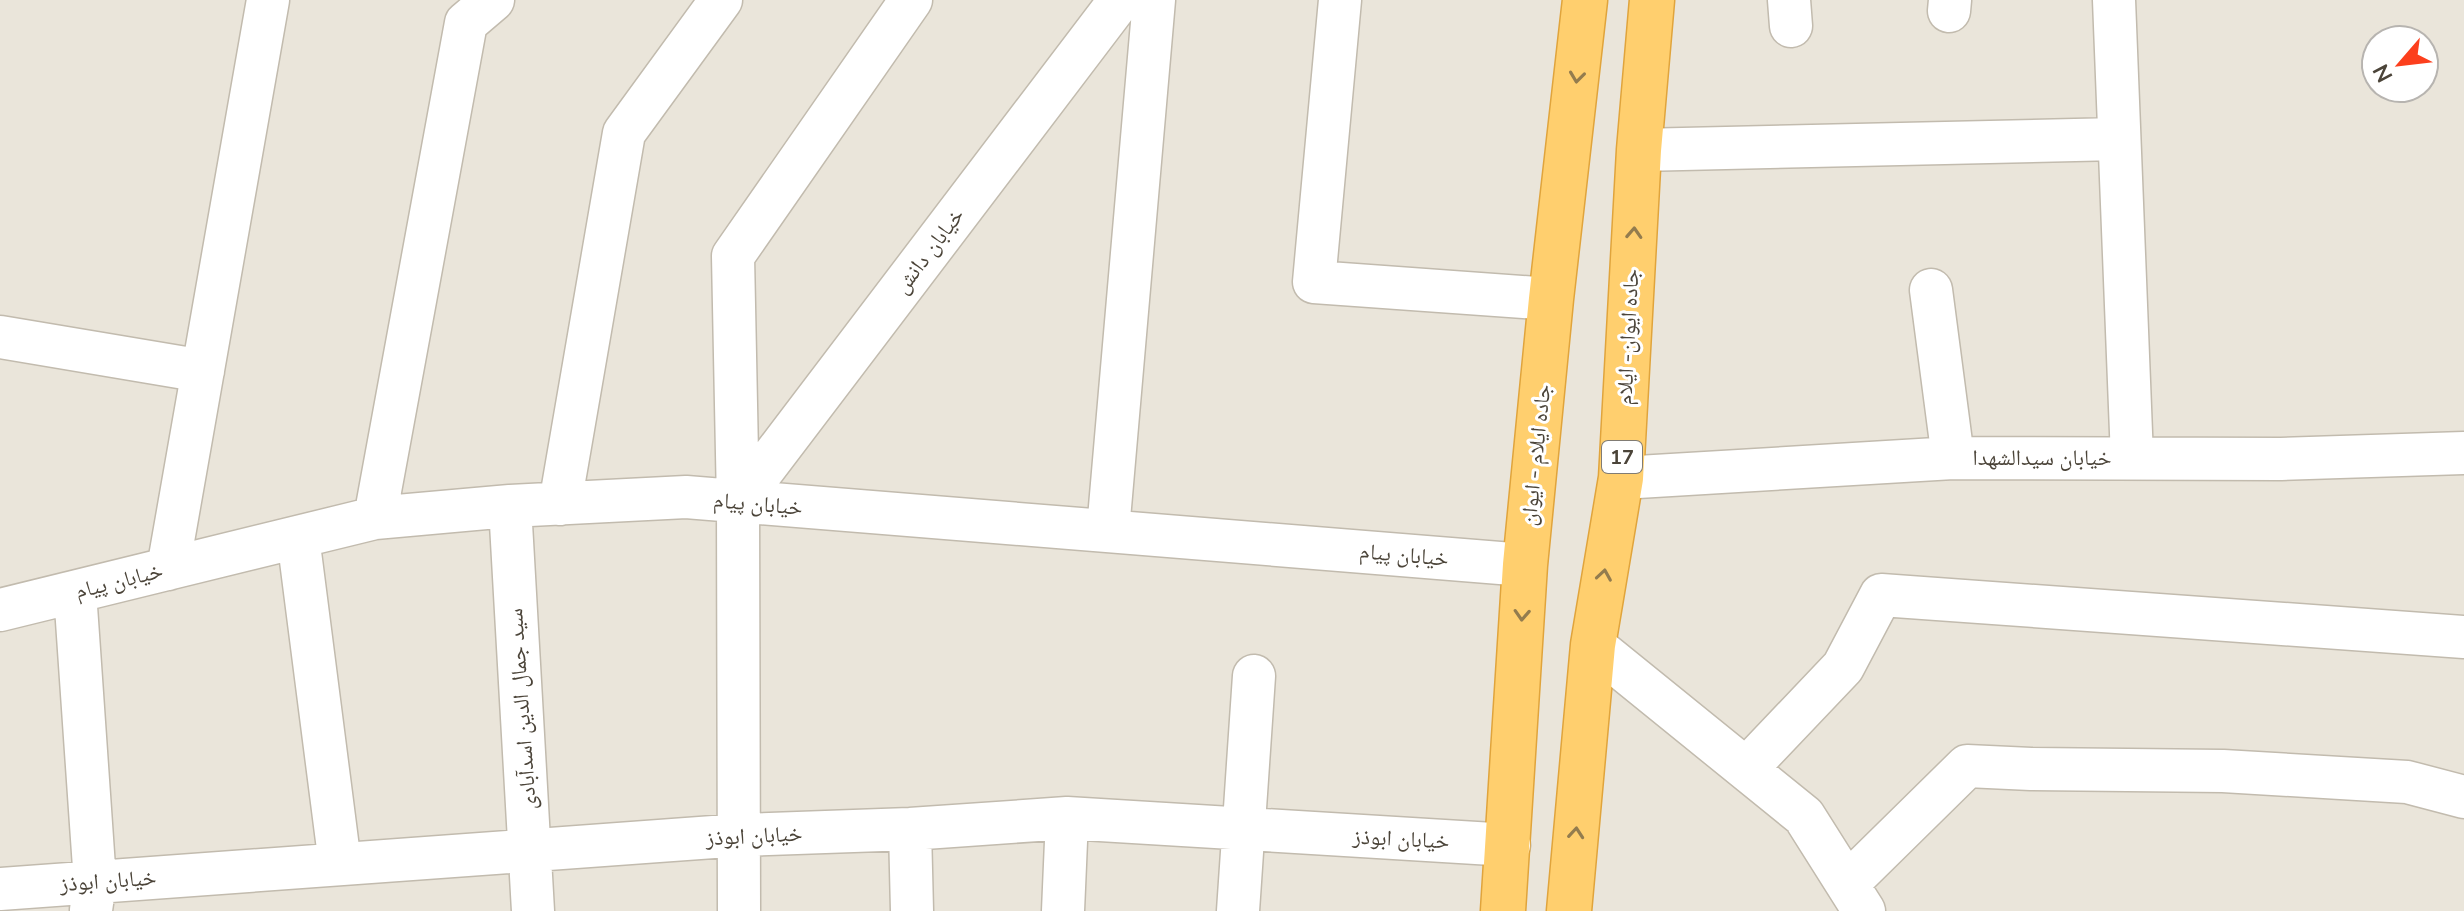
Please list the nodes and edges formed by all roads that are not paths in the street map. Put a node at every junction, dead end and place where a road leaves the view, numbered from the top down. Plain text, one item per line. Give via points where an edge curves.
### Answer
1 (268, 0) edge
2 (493, 0) edge
3 (721, 0) edge
4 (911, 0) edge
5 (1120, 0) edge
6 (1154, 0) edge
7 (1340, 0) edge
8 (1585, 0) edge
9 (1652, 0) edge
10 (2114, 0) edge
11 (2118, 139) junction
12 (1639, 150) junction
13 (1931, 290) dead end
14 (1551, 299) junction
15 (0, 337) edge
16 (203, 371) junction
17 (2464, 453) edge
18 (1953, 458) junction
19 (2132, 458) junction
20 (1621, 478) junction
21 (738, 503) junction
22 (560, 504) junction
23 (510, 506) junction
24 (375, 518) junction
25 (1108, 530) junction
26 (298, 537) junction
27 (1525, 565) junction
28 (168, 569) junction
29 (75, 592) junction
30 (0, 610) edge
31 (2464, 637) edge
32 (1593, 645) junction
33 (1254, 676) dead end
34 (1746, 769) junction
35 (2464, 797) edge
36 (1067, 818) junction
37 (910, 829) junction
38 (1244, 830) junction
39 (741, 835) junction
40 (1509, 845) junction
41 (531, 851) junction
42 (340, 864) junction
43 (0, 889) edge
44 (93, 896) edge
45 (1855, 898) edge
46 (533, 911) edge
47 (739, 911) edge
48 (912, 911) edge
49 (1063, 911) edge
50 (1238, 911) edge
51 (1503, 911) edge
52 (1569, 911) edge

1 - 16 street
2 - 24 street via 466,23
3 - 22 street via 624,133
4 - 21 street via 733,256
5 - 21 street, خیابان دانش
6 - 25 street
7 - 14 street via 1314,282
8 -> 14 highway, جاده ایلام - ایوان
9 - 12 highway, جاده ایوان- ایلام / 17
10 - 11 street
11 - 12 street
11 - 19 street
20 -> 12 highway, جاده ایوان- ایلام / 17
13 - 18 street
14 - 27 highway, جاده ایلام - ایوان
15 - 16 street
16 - 28 street
17 - 19 street, خیابان سیدالشهدا
18 - 19 street, خیابان سیدالشهدا
18 - 20 street, خیابان سیدالشهدا
32 -> 20 highway, جاده ایوان- ایلام / 17
21 - 22 street, خیابان پیام via 686,497
21 - 25 street, خیابان پیام
21 - 39 street
22 - 23 street, خیابان پیام
23 - 24 street, خیابان پیام
23 - 41 street, سید جمال الدین اسدآبادی
24 - 26 street, خیابان پیام
25 - 27 street, خیابان پیام
26 - 28 street, خیابان پیام
26 - 42 street
27 -> 40 highway, جاده ایلام - ایوان
28 - 29 street, خیابان پیام
29 - 30 street, خیابان پیام
29 - 44 street
31 - 34 street via 1881,595 1843,667
32 - 34 street
52 -> 32 highway, جاده ایوان- ایلام / 17
33 - 38 street
34 - 45 street via 1804,816
35 - 45 street via 2407,782 2223,771 1967,766
36 - 37 street, خیابان ابوذز
36 - 38 street, خیابان ابوذز
36 - 49 street
37 - 39 street, خیابان ابوذز
37 - 48 street
38 - 40 street, خیابان ابوذز
38 - 50 street
39 - 41 street, خیابان ابوذز
39 - 47 street
40 - 51 highway, جاده ایلام - ایوان
41 - 42 street, خیابان ابوذز
41 - 46 street, سید جمال الدین اسدآبادی
42 - 44 street, خیابان ابوذز
43 - 44 street, خیابان ابوذز

